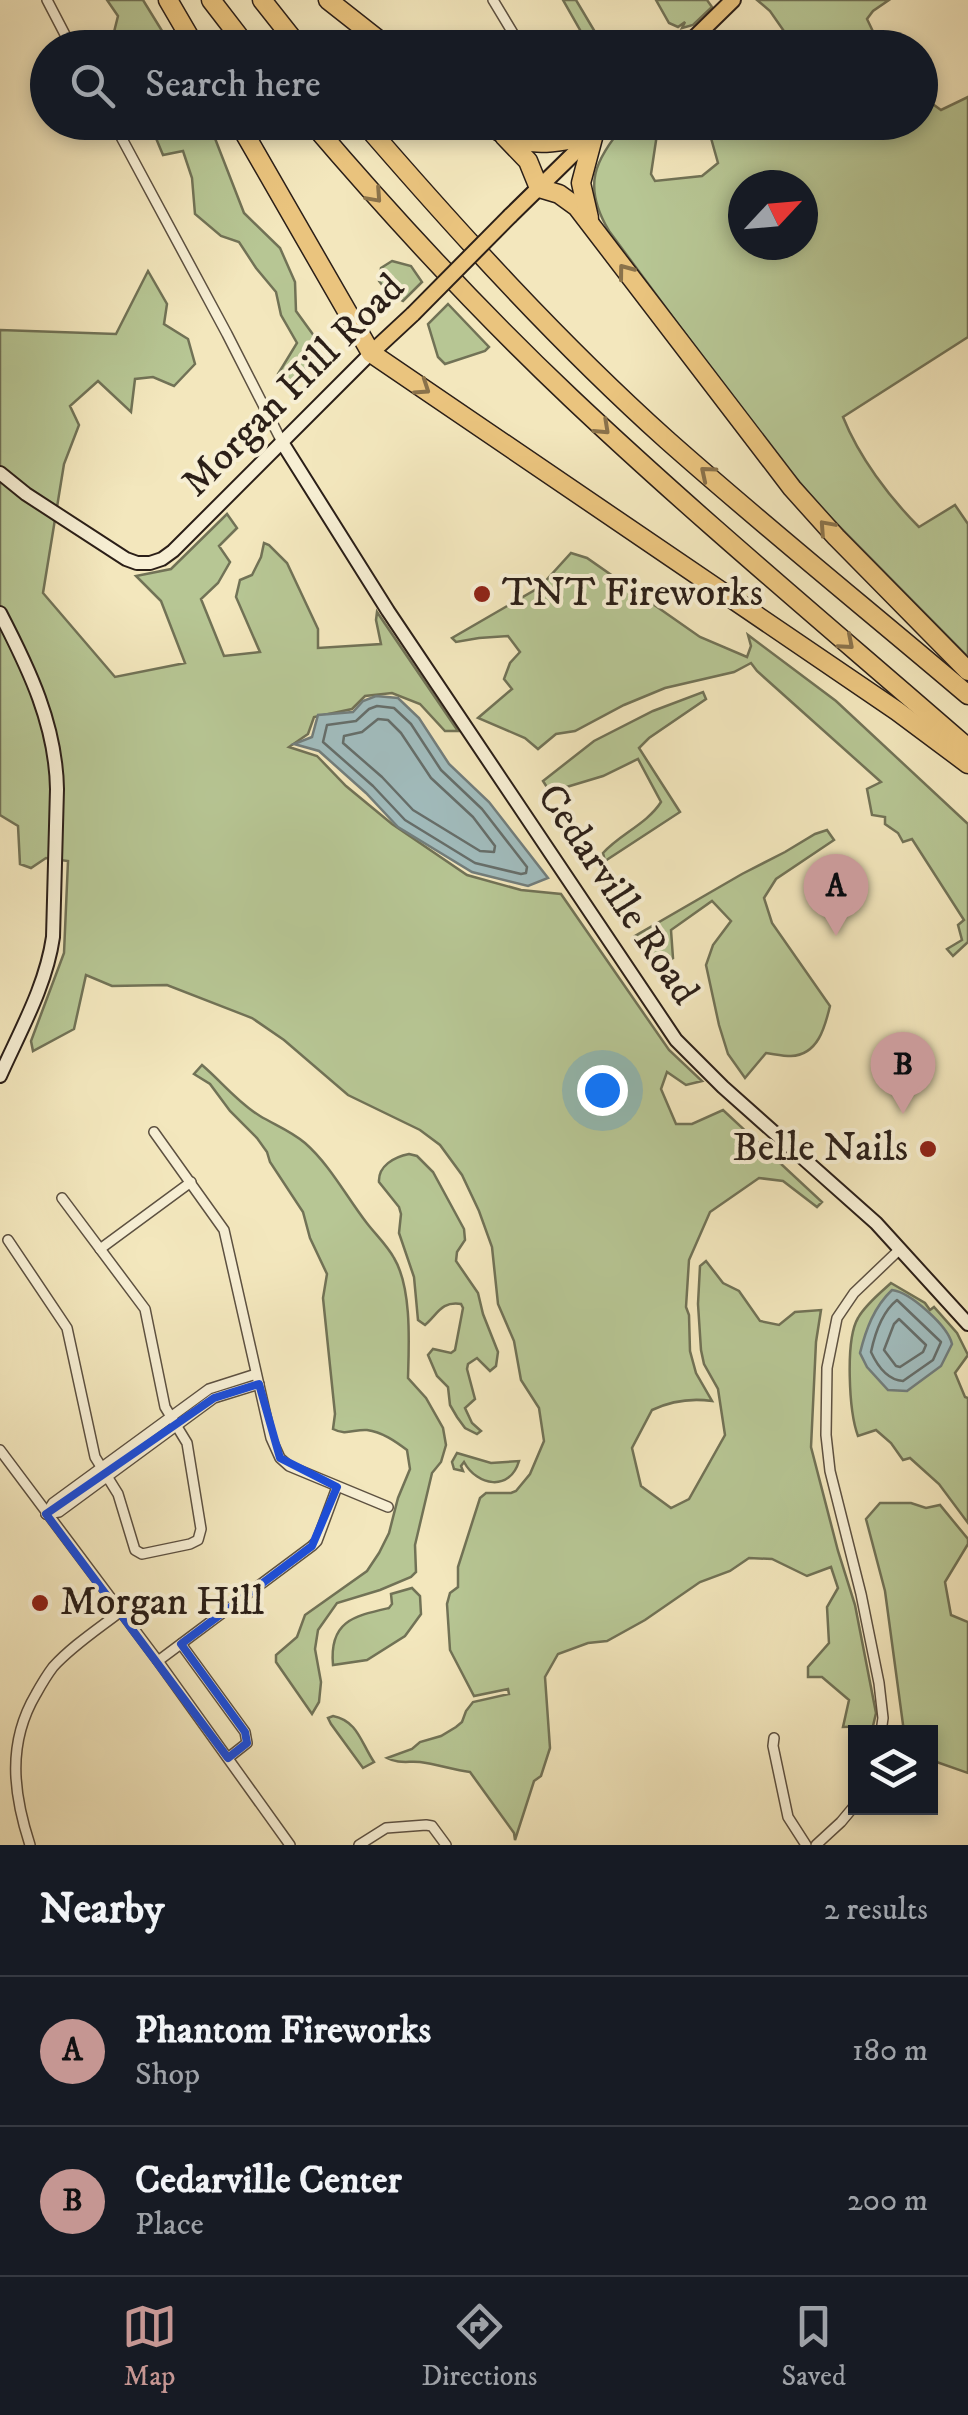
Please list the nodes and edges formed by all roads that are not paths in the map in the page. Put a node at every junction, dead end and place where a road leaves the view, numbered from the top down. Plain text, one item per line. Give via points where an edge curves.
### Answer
1 (46, 0) edge
2 (168, 0) edge
3 (211, 0) edge
4 (262, 0) edge
5 (328, 0) edge
6 (493, 0) edge
7 (734, 0) edge
8 (62, 30) edge
9 (186, 30) edge
10 (234, 30) edge
11 (286, 30) edge
12 (366, 30) edge
13 (511, 30) edge
14 (703, 30) edge
15 (123, 140) edge
16 (248, 140) edge
17 (327, 140) edge
18 (378, 140) edge
19 (508, 140) edge
20 (523, 140) edge
21 (561, 140) edge
22 (588, 140) edge
23 (596, 140) edge
24 (539, 188) junction
25 (593, 228) junction
26 (372, 353) junction
27 (283, 444) junction
28 (0, 472) edge
29 (0, 613) edge
30 (968, 671) edge
31 (968, 695) edge
32 (968, 748) edge
33 (968, 764) edge
34 (0, 1076) edge
35 (154, 1132) dead end
36 (191, 1182) junction
37 (62, 1198) dead end
38 (8, 1240) dead end
39 (100, 1249) junction
40 (900, 1249) junction
41 (968, 1324) edge
42 (258, 1379) junction
43 (174, 1422) junction
44 (0, 1450) edge
45 (105, 1473) junction
46 (337, 1487) junction
47 (388, 1506) dead end
48 (46, 1514) junction
49 (120, 1612) junction
50 (181, 1644) junction
51 (158, 1661) junction
52 (882, 1725) edge
53 (774, 1738) dead end
54 (228, 1758) junction
55 (848, 1814) edge
56 (30, 1845) edge
57 (290, 1845) edge
58 (358, 1845) edge
59 (446, 1845) edge
60 (806, 1845) edge
61 (816, 1845) edge

1 - 8 street
2 - 9 highway
3 - 10 highway
4 - 11 highway
5 - 12 highway
6 - 13 street
7 - 14 main road
15 - 27 street
16 - 26 highway
17 -> 32 highway via 569,396
31 -> 18 highway via 592,369
19 - 24 highway via 528,161
20 - 21 highway
22 - 24 main road, Morgan Hill Road
23 - 25 highway via 581,183
24 - 25 highway via 568,200
24 - 26 main road, Morgan Hill Road, bridge
30 -> 25 highway via 792,488
26 - 27 main road, Morgan Hill Road
26 -> 33 highway
27 - 28 main road, Morgan Hill Road via 173,551 146,564 116,554
27 - 40 main road, Cedarville Road via 676,1040
29 - 34 main road via 40,698 57,776 50,957
35 - 36 street
36 - 39 street
36 - 42 street via 224,1230
37 - 39 street
38 - 45 street via 67,1328 95,1458
39 - 43 street via 145,1309
40 - 41 main road, Cedarville Road
40 - 52 street via 837,1318 826,1368 830,1471 861,1594
42 - 43 street
42 - 46 street via 280,1458
43 - 45 street
43 - 45 street via 187,1443 198,1540 142,1554 135,1550
44 - 48 street
45 - 48 street via 59,1512
46 - 47 street
46 - 50 street via 312,1546
48 - 49 street
49 - 51 street
49 - 56 street via 52,1669 21,1726 14,1780
50 - 51 street
50 - 54 street via 245,1732 247,1743
51 - 54 street
53 - 60 street via 788,1817
54 - 57 street
55 - 61 street
58 - 59 street via 386,1828 426,1825

